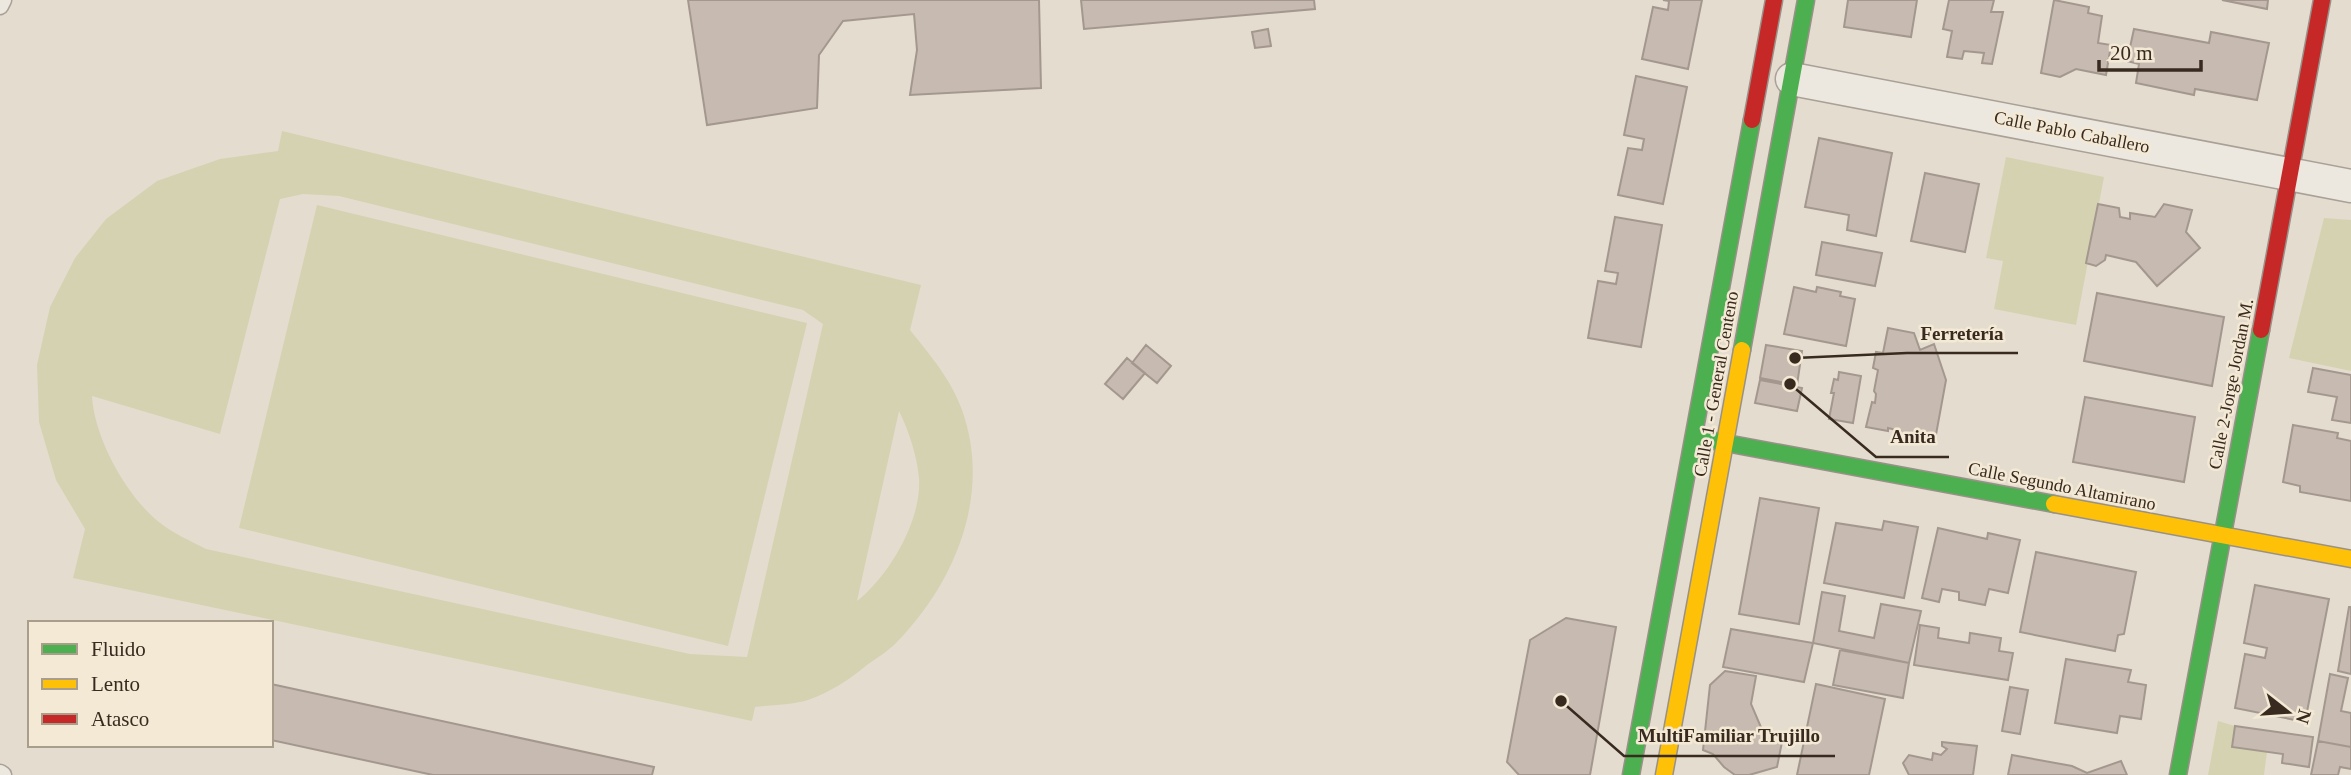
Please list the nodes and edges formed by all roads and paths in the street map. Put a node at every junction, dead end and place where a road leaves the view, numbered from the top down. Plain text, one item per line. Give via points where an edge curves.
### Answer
1 (3, 0) edge
2 (1774, 0) edge
3 (1806, 0) edge
4 (2322, 0) edge
5 (0, 6) edge
6 (1760, 72) junction
7 (1792, 79) junction
8 (2290, 174) junction
9 (2351, 186) edge
10 (1724, 268) junction
11 (1756, 275) junction
12 (1694, 437) junction
13 (1725, 442) junction
14 (2223, 535) junction
15 (2351, 559) edge
16 (1662, 608) junction
17 (1692, 613) junction
18 (1631, 775) edge
19 (1664, 775) edge
20 (2178, 775) edge

1 - 5 lane
2 - 6 main road, Calle 1 - General Centeno
3 - 7 main road, Calle 1 - General Centeno
4 - 8 main road, Calle 2-Jorge Jordan M.
6 - 7 main road
6 - 10 main road, Calle 1 - General Centeno
7 - 8 street, Calle Pablo Caballero
7 - 11 main road, Calle 1 - General Centeno
8 - 9 street, Calle Pablo Caballero
8 - 14 main road, Calle 2-Jorge Jordan M.
10 - 11 main road
10 - 12 main road, Calle 1 - General Centeno
11 - 13 main road, Calle 1 - General Centeno
12 - 13 main road, Calle Segundo Altamirano
12 - 16 main road, Calle 1 - General Centeno
13 - 14 main road, Calle Segundo Altamirano
13 - 17 main road, Calle 1 - General Centeno
14 - 15 main road, Calle Segundo Altamirano
14 - 20 main road, Calle 2-Jorge Jordan M.
16 - 17 main road
16 - 18 main road, Calle 1 - General Centeno
17 - 19 main road, Calle 1 - General Centeno

